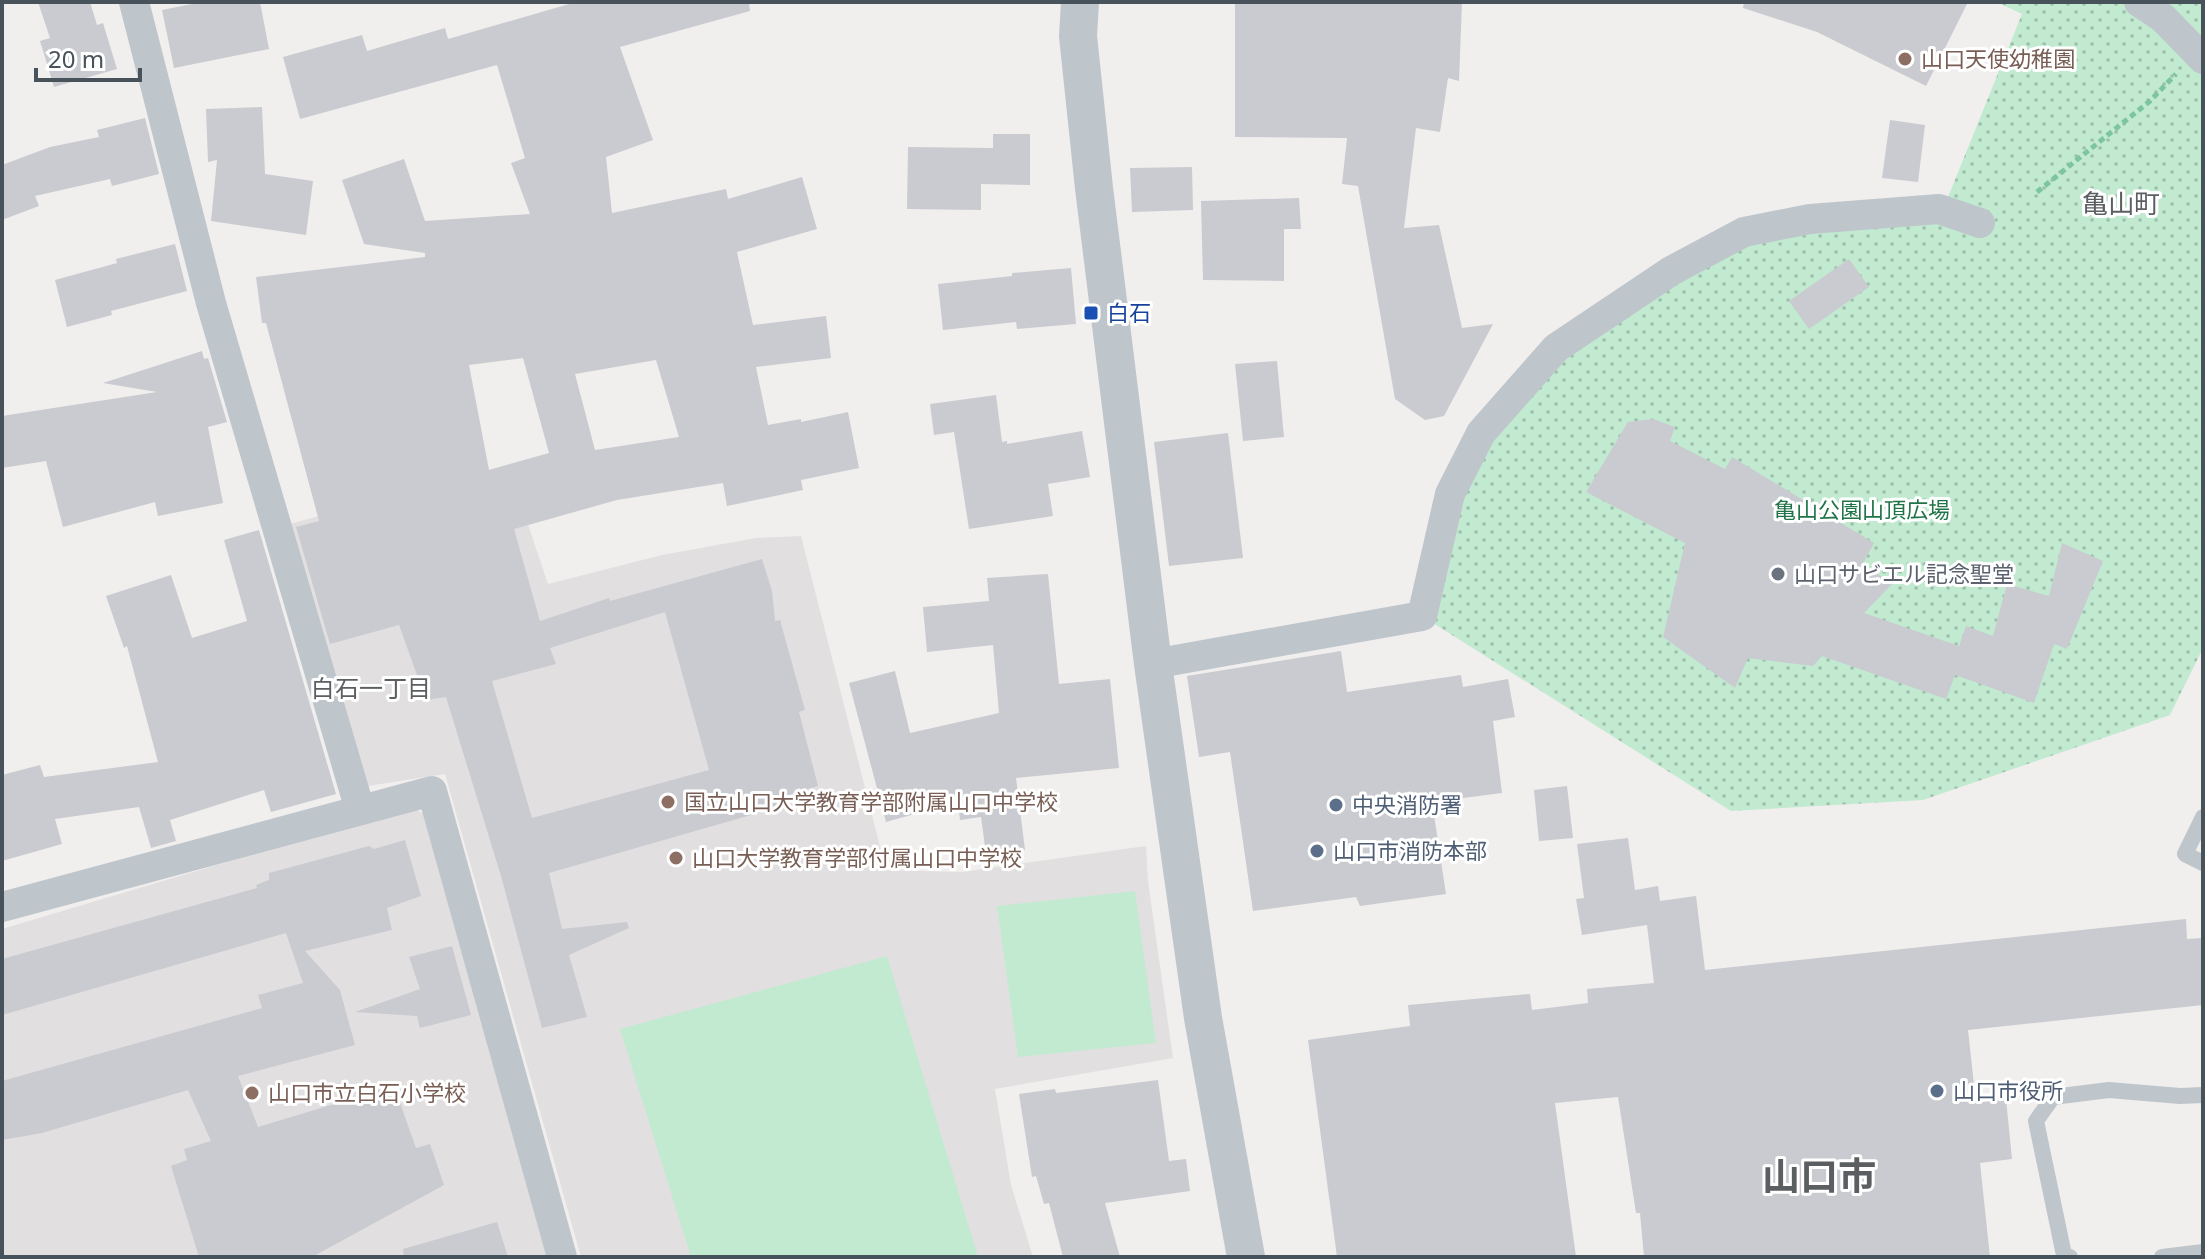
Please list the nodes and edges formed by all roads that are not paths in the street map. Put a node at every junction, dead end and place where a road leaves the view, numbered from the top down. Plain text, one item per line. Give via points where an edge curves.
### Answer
1 (134, 2) edge
2 (1080, 2) edge
3 (2139, 2) edge
4 (2200, 56) edge
5 (1980, 223) dead end
6 (1153, 664) junction
7 (360, 810) junction
8 (2203, 817) edge
9 (2203, 863) edge
10 (2, 907) edge
11 (2203, 1095) edge
12 (2203, 1252) edge
13 (562, 1257) edge
14 (1246, 1257) edge
15 (2070, 1257) edge
16 (2162, 1257) edge

1 - 7 street via 211,303
2 - 6 street via 1078,36 1094,188
3 - 4 street
5 - 6 street via 1939,209 1810,219 1744,232 1671,271 1556,348 1481,433 1450,494 1422,616
6 - 14 street via 1203,1018
7 - 10 street
7 - 13 street via 432,791
8 - 9 lane via 2185,854
11 - 15 lane via 2109,1090 2053,1097 2036,1121 2064,1255
12 - 16 lane

